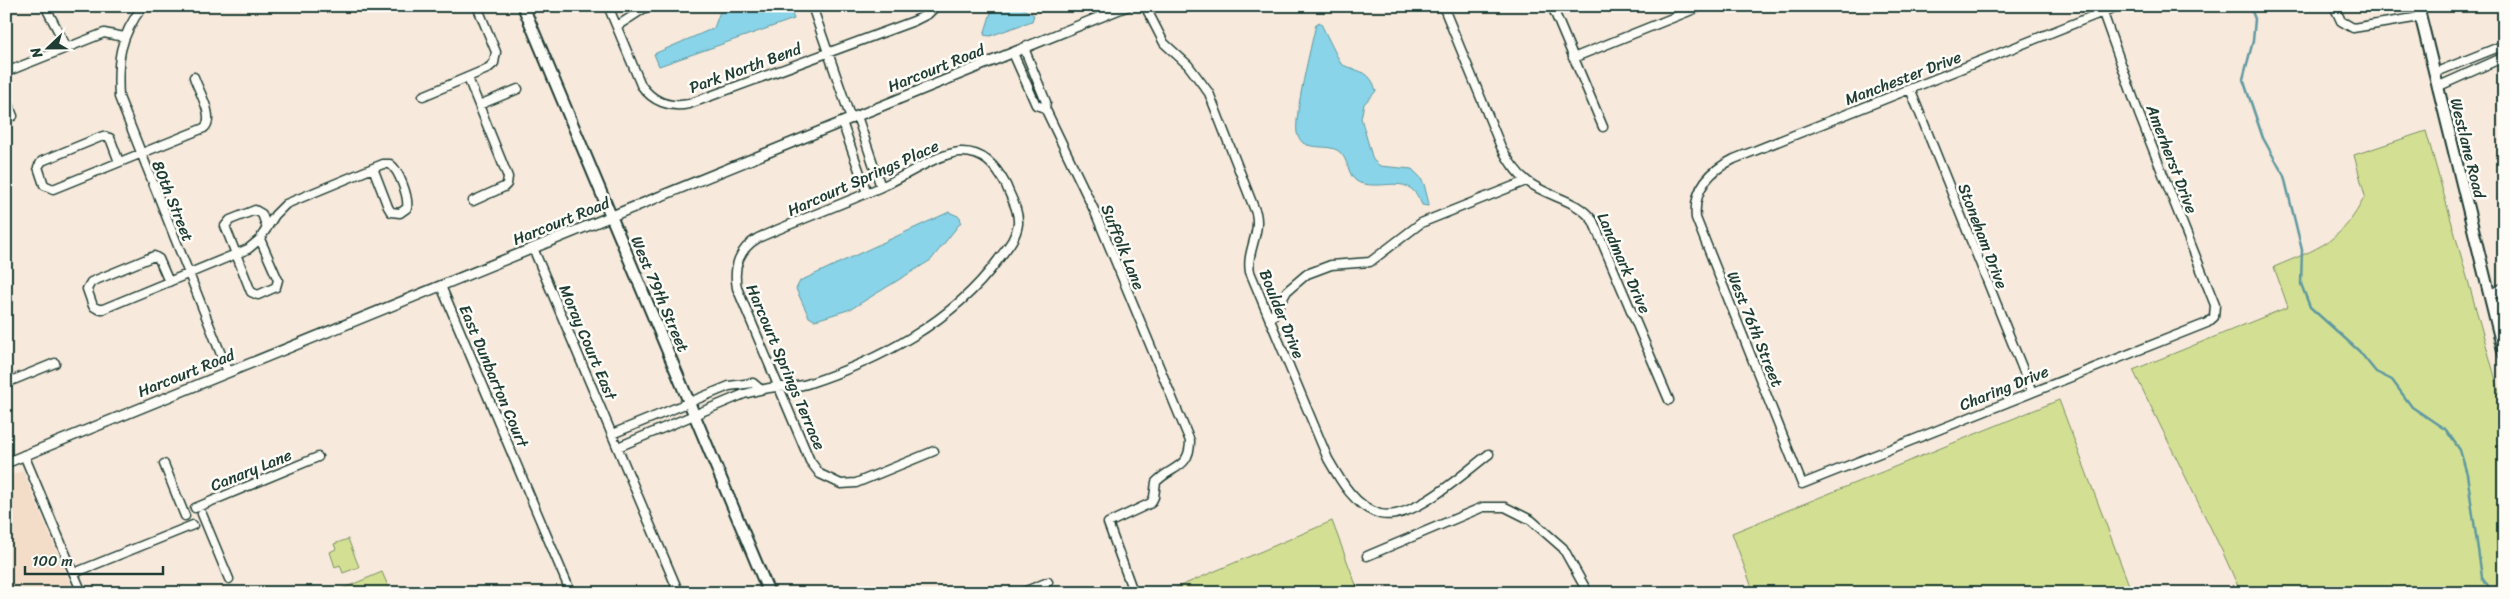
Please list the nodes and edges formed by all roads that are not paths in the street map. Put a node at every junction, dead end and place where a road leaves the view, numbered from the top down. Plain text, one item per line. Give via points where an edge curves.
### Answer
1 (45, 6) edge
2 (143, 6) edge
3 (476, 6) edge
4 (523, 6) edge
5 (608, 6) edge
6 (648, 6) edge
7 (812, 6) edge
8 (936, 6) edge
9 (1127, 6) edge
10 (1145, 6) edge
11 (1443, 6) edge
12 (1552, 6) edge
13 (1702, 6) edge
14 (2118, 6) edge
15 (2334, 6) edge
16 (2419, 11) edge
17 (2103, 13) junction
18 (616, 26) junction
19 (124, 37) junction
20 (2504, 45) edge
21 (67, 48) junction
22 (1024, 48) junction
23 (829, 52) junction
24 (1013, 53) junction
25 (2504, 57) edge
26 (1573, 58) junction
27 (6, 72) edge
28 (2434, 74) junction
29 (194, 77) dead end
30 (468, 78) junction
31 (2437, 87) junction
32 (518, 88) dead end
33 (1910, 89) junction
34 (423, 96) dead end
35 (6, 99) edge
36 (479, 105) junction
37 (1045, 108) junction
38 (13, 116) dead end
39 (850, 119) junction
40 (1603, 127) dead end
41 (139, 154) junction
42 (119, 162) junction
43 (373, 168) junction
44 (1526, 181) junction
45 (1703, 183) joint
46 (881, 187) junction
47 (867, 193) junction
48 (473, 201) dead end
49 (611, 217) junction
50 (267, 228) junction
51 (260, 239) junction
52 (533, 248) junction
53 (235, 255) junction
54 (739, 260) joint
55 (188, 274) junction
56 (169, 282) junction
57 (441, 286) junction
58 (2504, 287) edge
59 (2489, 294) junction
60 (2504, 300) edge
61 (2492, 306) junction
62 (2214, 315) joint
63 (1270, 320) junction
64 (2504, 354) edge
65 (54, 363) dead end
66 (228, 372) junction
67 (6, 383) edge
68 (778, 387) junction
69 (760, 389) junction
70 (2032, 392) junction
71 (1668, 400) dead end
72 (689, 402) junction
73 (694, 415) junction
74 (612, 434) junction
75 (618, 447) junction
76 (934, 451) dead end
77 (1489, 454) dead end
78 (24, 455) junction
79 (318, 457) dead end
80 (6, 463) edge
81 (164, 464) dead end
82 (1802, 484) joint
83 (194, 508) junction
84 (202, 514) junction
85 (186, 516) junction
86 (193, 524) junction
87 (1367, 556) dead end
88 (74, 573) junction
89 (229, 579) dead end
90 (1048, 582) dead end
91 (1132, 586) dead end
92 (82, 593) edge
93 (571, 593) edge
94 (678, 593) edge
95 (769, 593) edge
96 (1021, 593) edge
97 (1588, 593) edge

1 - 21 street
2 - 19 street, 80th Street
3 - 30 street via 496,57 490,68
4 - 49 main road, West 79th Street
5 - 18 street, Park North Bend
6 - 18 street
7 - 23 street
8 - 23 street, Park North Bend via 919,19
9 - 22 street, Harcourt Road
10 - 63 street, Boulder Drive via 1157,34 1200,79 1217,112 1256,213 1258,229 1249,268
11 - 44 street, Landmark Drive via 1501,146
12 - 26 street
13 - 26 street
14 - 17 street, Manchester Drive
15 - 16 street via 2341,21 2353,28
16 - 28 main road, Westlane Road
17 - 33 street, Manchester Drive
17 - 62 street, Amerherst Drive via 2139,114 2215,305
18 - 23 street, Park North Bend via 645,90 659,102 672,105 689,104
19 - 21 street via 104,33
19 - 41 street, 80th Street via 118,62 117,89
20 - 28 street
21 - 27 street
22 - 24 street, Harcourt Road
22 - 37 street via 1046,102
23 - 39 street
24 - 37 street, Suffolk Lane via 1036,105
24 - 39 street, Harcourt Road
25 - 31 street
26 - 40 street
28 - 31 main road, Westlane Road
29 - 41 street via 209,117 207,126
30 - 34 street
30 - 36 street
31 - 59 main road, Westlane Road
32 - 36 street
33 - 45 street, Manchester Drive via 1734,159 1715,170
33 - 70 street, Stoneham Drive
35 - 38 street
36 - 48 street via 508,178 504,187
37 - 91 street, Suffolk Lane via 1095,212 1188,437 1190,449 1185,460 1156,482 1151,503 1108,523
39 - 46 street
39 - 47 street
39 - 49 street, Harcourt Road
41 - 42 street
41 - 55 street, 80th Street
42 - 42 street via 53,189 44,185 38,167 42,161 105,136 110,138
43 - 43 street via 391,212 404,211 408,200 395,167 386,164
43 - 50 street via 286,204
44 - 63 street via 1421,223 1370,262 1331,265 1310,272 1287,290
44 - 71 street, Landmark Drive via 1578,206 1593,221
45 - 82 street, West 76th Street via 1695,205 1696,218
46 - 47 street, Harcourt Springs Place
46 - 68 street, Harcourt Springs Place via 945,156 971,152 994,165 1001,176 1016,209 1016,232 989,273 945,315 888,350 808,384
47 - 54 street, Harcourt Springs Place via 758,238
49 - 52 street, Harcourt Road
49 - 72 main road, West 79th Street
50 - 51 street
50 - 53 street via 257,210 228,221 226,229
51 - 53 street
51 - 53 street via 278,280 274,288 253,294
52 - 57 street, Harcourt Road
52 - 74 street, Moray Court East
53 - 55 street
54 - 68 street, Harcourt Springs Terrace via 735,273 737,288
55 - 56 street
55 - 66 street, 80th Street
56 - 56 street via 100,309 93,306 87,289 91,282 154,256 159,259
57 - 66 street, Harcourt Road
57 - 93 street, East Dunbarton Court
58 - 59 street
59 - 61 main road, Westlane Road
60 - 61 street
61 - 64 main road, Westlane Road
62 - 70 street, Charing Drive via 2207,322
63 - 77 street, Boulder Drive via 1332,467 1358,501 1381,514 1398,512 1429,500
65 - 67 street
66 - 78 street, Harcourt Road
68 - 69 street, Harcourt Springs Place
68 - 76 street, Harcourt Springs Terrace via 810,461 827,479 841,484 860,482
69 - 72 street via 753,383 740,383
69 - 73 street
70 - 82 street, Charing Drive
72 - 73 main road, West 79th Street
72 - 74 street
73 - 75 street
73 - 95 main road, West 79th Street
74 - 75 street, Moray Court East
75 - 94 street, Moray Court East
78 - 80 street, Harcourt Road
78 - 88 street
79 - 83 street, Canary Lane
81 - 85 street
83 - 84 street, Canary Lane
83 - 85 street, Canary Lane via 188,510
84 - 86 street, Canary Lane via 200,522
84 - 89 street
85 - 86 street
86 - 88 street, Canary Lane
87 - 97 street via 1483,507 1505,507 1531,520 1563,548
88 - 92 street
90 - 96 street

